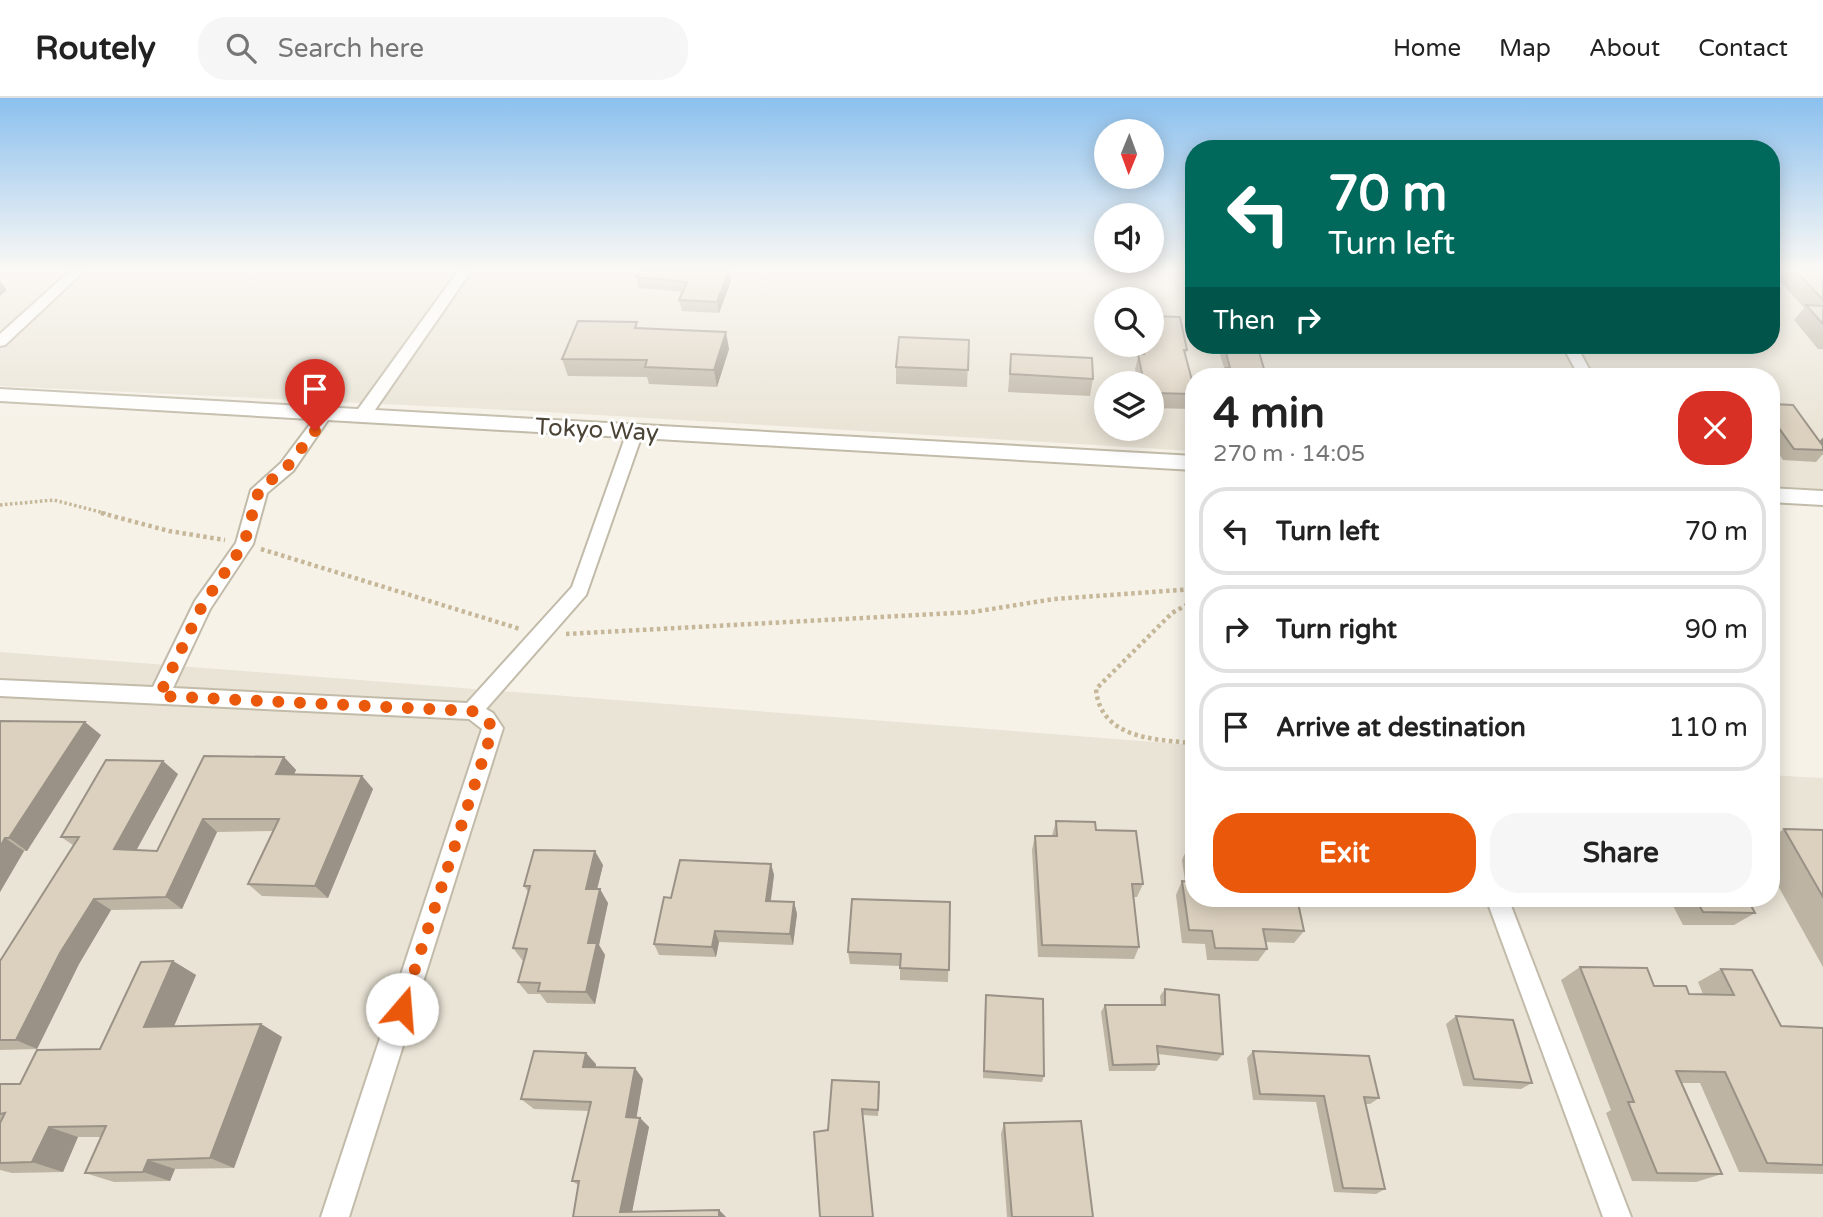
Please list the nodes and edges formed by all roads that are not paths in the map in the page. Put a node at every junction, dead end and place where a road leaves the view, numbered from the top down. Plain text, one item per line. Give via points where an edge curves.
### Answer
1 (21, 323) edge
2 (428, 323) edge
3 (0, 342) edge
4 (0, 395) edge
5 (325, 414) junction
6 (362, 416) junction
7 (635, 432) junction
8 (1185, 463) edge
9 (1780, 496) edge
10 (1823, 498) edge
11 (0, 688) edge
12 (159, 696) junction
13 (472, 711) junction
14 (1500, 907) edge
15 (335, 1217) edge
16 (1617, 1217) edge

1 - 3 street
2 - 6 street
4 - 5 street, Tokyo Way
5 - 6 street, Tokyo Way
5 - 12 street via 287,467 259,490 244,544 202,606
6 - 7 street, Tokyo Way
7 - 8 street, Tokyo Way
7 - 13 street via 580,590
9 - 10 street
11 - 12 street
12 - 13 street
13 - 15 street via 493,728
14 - 16 street

